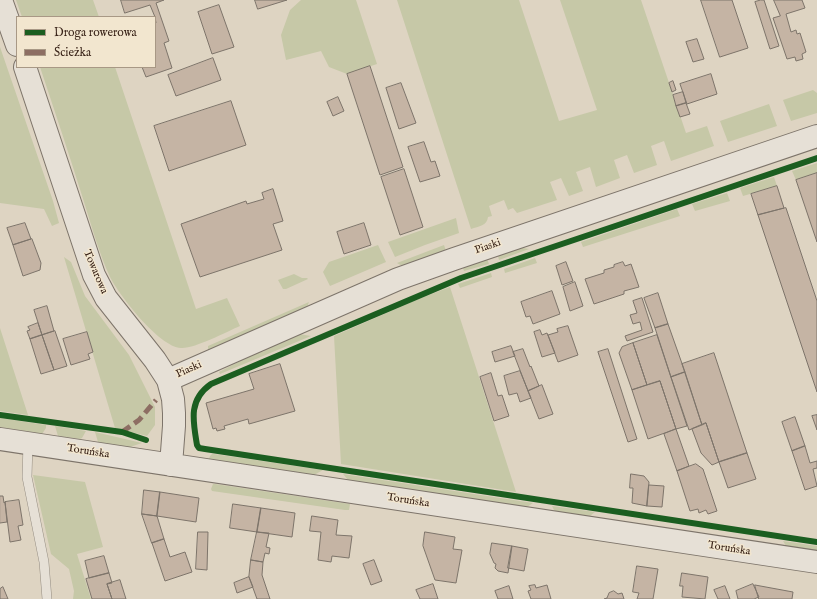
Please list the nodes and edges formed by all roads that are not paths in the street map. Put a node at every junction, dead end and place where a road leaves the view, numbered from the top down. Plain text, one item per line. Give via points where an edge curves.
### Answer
1 (1, 0) edge
2 (16, 42) edge
3 (25, 68) edge
4 (817, 136) edge
5 (168, 380) junction
6 (0, 439) edge
7 (28, 443) junction
8 (171, 465) junction
9 (817, 562) edge
10 (47, 599) edge

1 - 2 street
3 - 5 street, Towarowa via 94,275 106,298
4 - 5 street, Piaski via 398,279
5 - 8 street, Towarowa via 174,413
6 - 7 street, Toruńska
7 - 8 street, Toruńska
7 - 10 lane via 27,477 44,562
8 - 9 street, Toruńska

